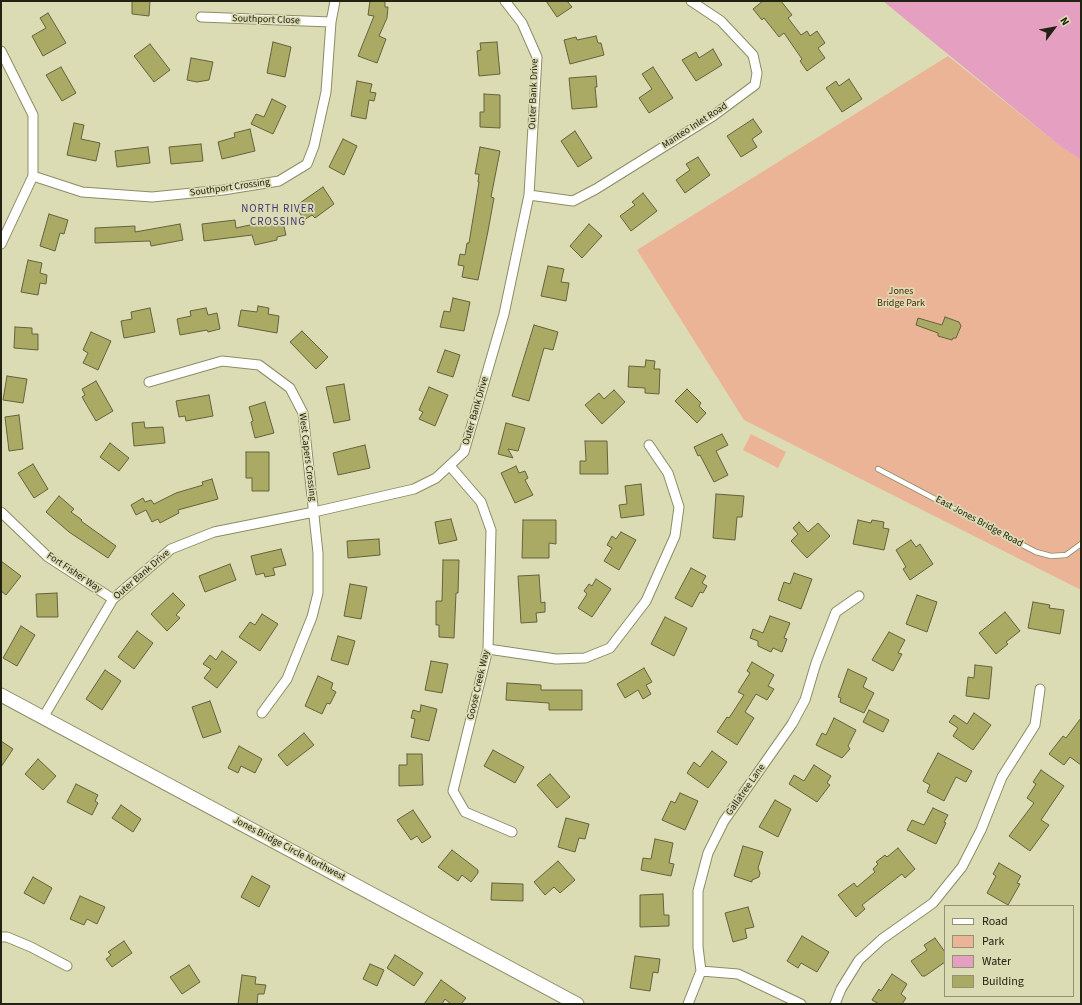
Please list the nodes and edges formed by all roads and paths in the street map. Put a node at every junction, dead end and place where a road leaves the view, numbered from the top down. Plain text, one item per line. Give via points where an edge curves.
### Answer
1 (335, 1) edge
2 (505, 1) edge
3 (690, 1) edge
4 (201, 17) dead end
5 (331, 22) junction
6 (1, 51) edge
7 (33, 176) junction
8 (530, 195) junction
9 (1, 244) edge
10 (149, 382) dead end
11 (649, 445) dead end
12 (450, 466) junction
13 (878, 469) dead end
14 (1, 512) edge
15 (314, 512) junction
16 (1081, 544) edge
17 (859, 596) dead end
18 (113, 599) junction
19 (488, 650) junction
20 (1040, 689) dead end
21 (1, 695) edge
22 (262, 713) dead end
23 (44, 716) junction
24 (512, 832) dead end
25 (1, 937) edge
26 (67, 966) dead end
27 (701, 971) junction
28 (577, 1004) edge
29 (688, 1004) edge
30 (801, 1004) edge
31 (835, 1004) edge

1 - 5 street, Southport Crossing
2 - 8 street, Outer Bank Drive via 522,23 537,58
3 - 8 street, Manteo Inlet Road via 721,21 753,55 757,73 755,85 712,116 573,201
4 - 5 street, Southport Close
5 - 7 street, Southport Crossing via 326,92 314,146 307,164 279,181 152,197 82,192
6 - 7 street via 33,115
7 - 9 street
8 - 12 street, Outer Bank Drive via 502,322 464,452
10 - 15 street, West Capers Crossing via 222,360 259,365 287,385 303,413
11 - 19 street via 668,473 679,507 675,536 646,601 610,648 585,658 556,659
12 - 15 street, Outer Bank Drive via 436,478 414,489
12 - 19 street, Goose Creek Way via 481,502 491,530
13 - 16 lane, East Jones Bridge Road via 1036,552 1051,556 1066,555
14 - 18 street, Fort Fisher Way via 48,557
15 - 18 street, Outer Bank Drive via 214,532 171,549
15 - 22 street, West Capers Crossing via 318,593 312,617 287,679
17 - 27 street, Gallatree Lane via 836,612 805,700 792,724 724,821 708,853 698,891 698,947
18 - 23 street, Outer Bank Drive
19 - 24 street, Goose Creek Way via 453,791 465,812
20 - 31 street via 1035,725 1002,777 981,830 962,867 933,903 882,939 859,960
21 - 23 street, Jones Bridge Circle Northwest
23 - 28 street, Jones Bridge Circle Northwest
25 - 26 street via 31,947
27 - 29 street, Gallatree Lane
27 - 30 street via 738,974

